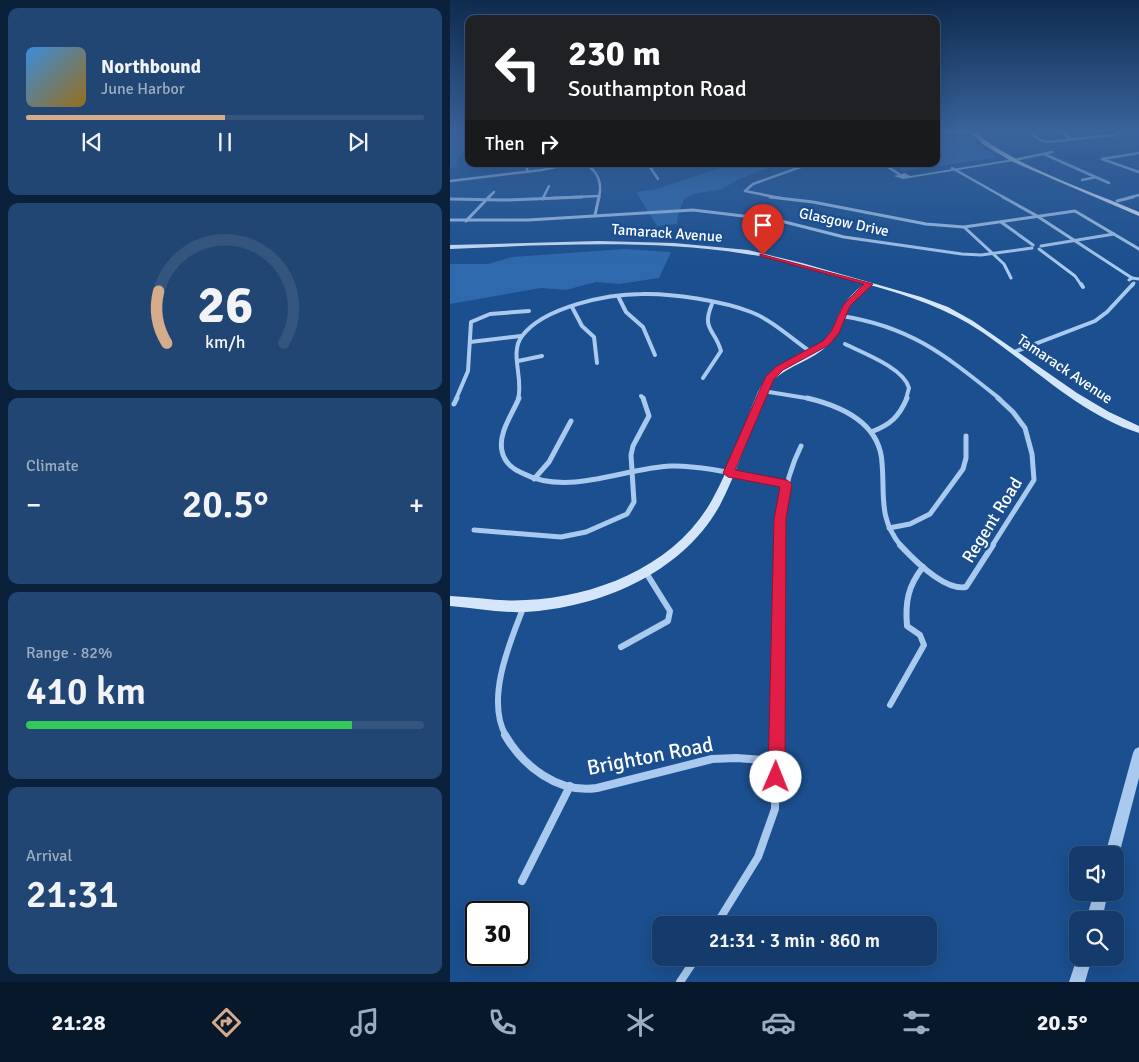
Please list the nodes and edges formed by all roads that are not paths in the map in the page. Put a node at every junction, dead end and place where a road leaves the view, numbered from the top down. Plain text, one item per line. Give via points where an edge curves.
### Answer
1 (487, 176) edge
2 (599, 176) edge
3 (656, 176) edge
4 (776, 176) edge
5 (966, 176) edge
6 (1054, 176) edge
7 (1057, 176) edge
8 (475, 177) joint
9 (1097, 177) joint
10 (658, 179) dead end
11 (1082, 180) dead end
12 (450, 181) edge
13 (1109, 183) dead end
14 (549, 186) dead end
15 (494, 192) dead end
16 (1139, 195) edge
17 (599, 196) junction
18 (450, 199) edge
19 (543, 199) junction
20 (486, 200) junction
21 (1118, 201) junction
22 (1139, 210) edge
23 (1139, 214) edge
24 (595, 215) junction
25 (1037, 216) junction
26 (450, 220) edge
27 (466, 221) junction
28 (1001, 222) junction
29 (964, 227) junction
30 (1114, 234) junction
31 (1076, 241) junction
32 (1033, 246) junction
33 (450, 247) edge
34 (1040, 248) junction
35 (1139, 248) edge
36 (994, 254) junction
37 (1010, 278) dead end
38 (1132, 278) junction
39 (1139, 279) edge
40 (869, 284) junction
41 (1136, 284) edge
42 (1083, 287) dead end
43 (618, 296) junction
44 (712, 304) junction
45 (572, 307) junction
46 (529, 311) dead end
47 (842, 316) junction
48 (521, 336) junction
49 (470, 342) junction
50 (845, 344) dead end
51 (811, 352) junction
52 (1014, 352) junction
53 (655, 354) dead end
54 (542, 356) dead end
55 (518, 361) junction
56 (597, 363) dead end
57 (704, 378) dead end
58 (763, 391) junction
59 (641, 396) dead end
60 (454, 404) dead end
61 (571, 421) dead end
62 (1139, 430) edge
63 (871, 432) junction
64 (966, 436) dead end
65 (801, 446) dead end
66 (632, 471) junction
67 (728, 473) junction
68 (534, 479) junction
69 (787, 484) junction
70 (889, 528) junction
71 (474, 530) dead end
72 (923, 568) junction
73 (645, 570) junction
74 (450, 601) edge
75 (524, 606) junction
76 (621, 646) dead end
77 (890, 704) dead end
78 (1139, 752) edge
79 (777, 761) junction
80 (570, 786) junction
81 (1114, 846) edge
82 (522, 881) dead end
83 (721, 916) edge
84 (691, 966) edge
85 (1082, 966) edge
86 (680, 982) edge
87 (1078, 982) edge

1 - 8 street
2 - 17 street via 602,184
3 - 10 street
4 - 29 street via 746,190 878,216
5 - 25 street
6 - 23 main road
7 - 21 main road
8 - 12 street
9 - 11 street
9 - 13 street
14 - 19 street
15 - 20 street
16 - 21 street
17 - 19 street
17 - 24 street
18 - 20 street
19 - 20 street
20 - 27 street
21 - 22 main road
24 - 27 street, Glasgow Drive
24 - 36 street, Glasgow Drive via 725,213 777,220 844,237 958,253
25 - 28 street
25 - 30 street via 1074,211
25 - 31 street
26 - 27 street, Glasgow Drive
28 - 29 street
28 - 32 street
29 - 36 street
30 - 31 street
30 - 35 street
31 - 34 street
31 - 38 street
32 - 34 street
32 - 36 street, Glasgow Drive
33 - 40 main road, Tamarack Avenue via 661,243 763,255
34 - 42 street via 1075,276
36 - 37 street via 1004,264
38 - 39 street
38 - 41 street via 1129,280
40 - 47 main road via 854,297
40 - 52 main road, Tamarack Avenue via 915,297 957,314
41 - 52 street via 1095,321
43 - 44 street via 654,294
43 - 45 street
43 - 53 street via 626,312 643,327
44 - 51 street via 751,312
44 - 57 street via 707,326 719,342 721,351
45 - 48 street via 549,314
45 - 56 street via 582,326 594,337
46 - 49 street via 478,317 471,322
47 - 51 main road via 835,333
47 - 72 street, Regent Road via 873,320 897,328 941,352 1010,408 1025,429 1034,480 966,586 960,589 952,587
48 - 49 street
48 - 55 street
49 - 60 street via 468,371
50 - 63 street via 896,371 908,383 909,390 900,415 889,425
51 - 58 main road via 780,368
52 - 62 main road, Tamarack Avenue via 1089,405
54 - 55 street
55 - 68 street via 520,391 502,436 501,448 512,468
58 - 63 street via 818,400 847,411
58 - 67 main road
59 - 66 street via 649,416 633,446
61 - 68 street via 549,462
63 - 70 street via 882,450 882,498
64 - 70 street via 963,469 930,514 910,524
65 - 69 street
66 - 67 street via 688,466
66 - 68 street via 575,482
66 - 71 street via 632,508 627,514 599,528 560,537
67 - 69 street
67 - 73 main road via 715,505 698,530 673,553
69 - 79 street via 780,519
70 - 72 street via 904,550
72 - 77 street via 911,581 905,604 907,626 920,635 924,645
73 - 75 main road via 597,593
73 - 76 street via 670,611 668,621
74 - 75 main road
75 - 80 street, Brighton Road via 504,658 498,686 502,730 519,758 546,778
78 - 81 street
79 - 80 street, Brighton Road via 713,759 592,789
79 - 83 street via 775,810 761,849
80 - 82 street
84 - 86 street
85 - 87 street

